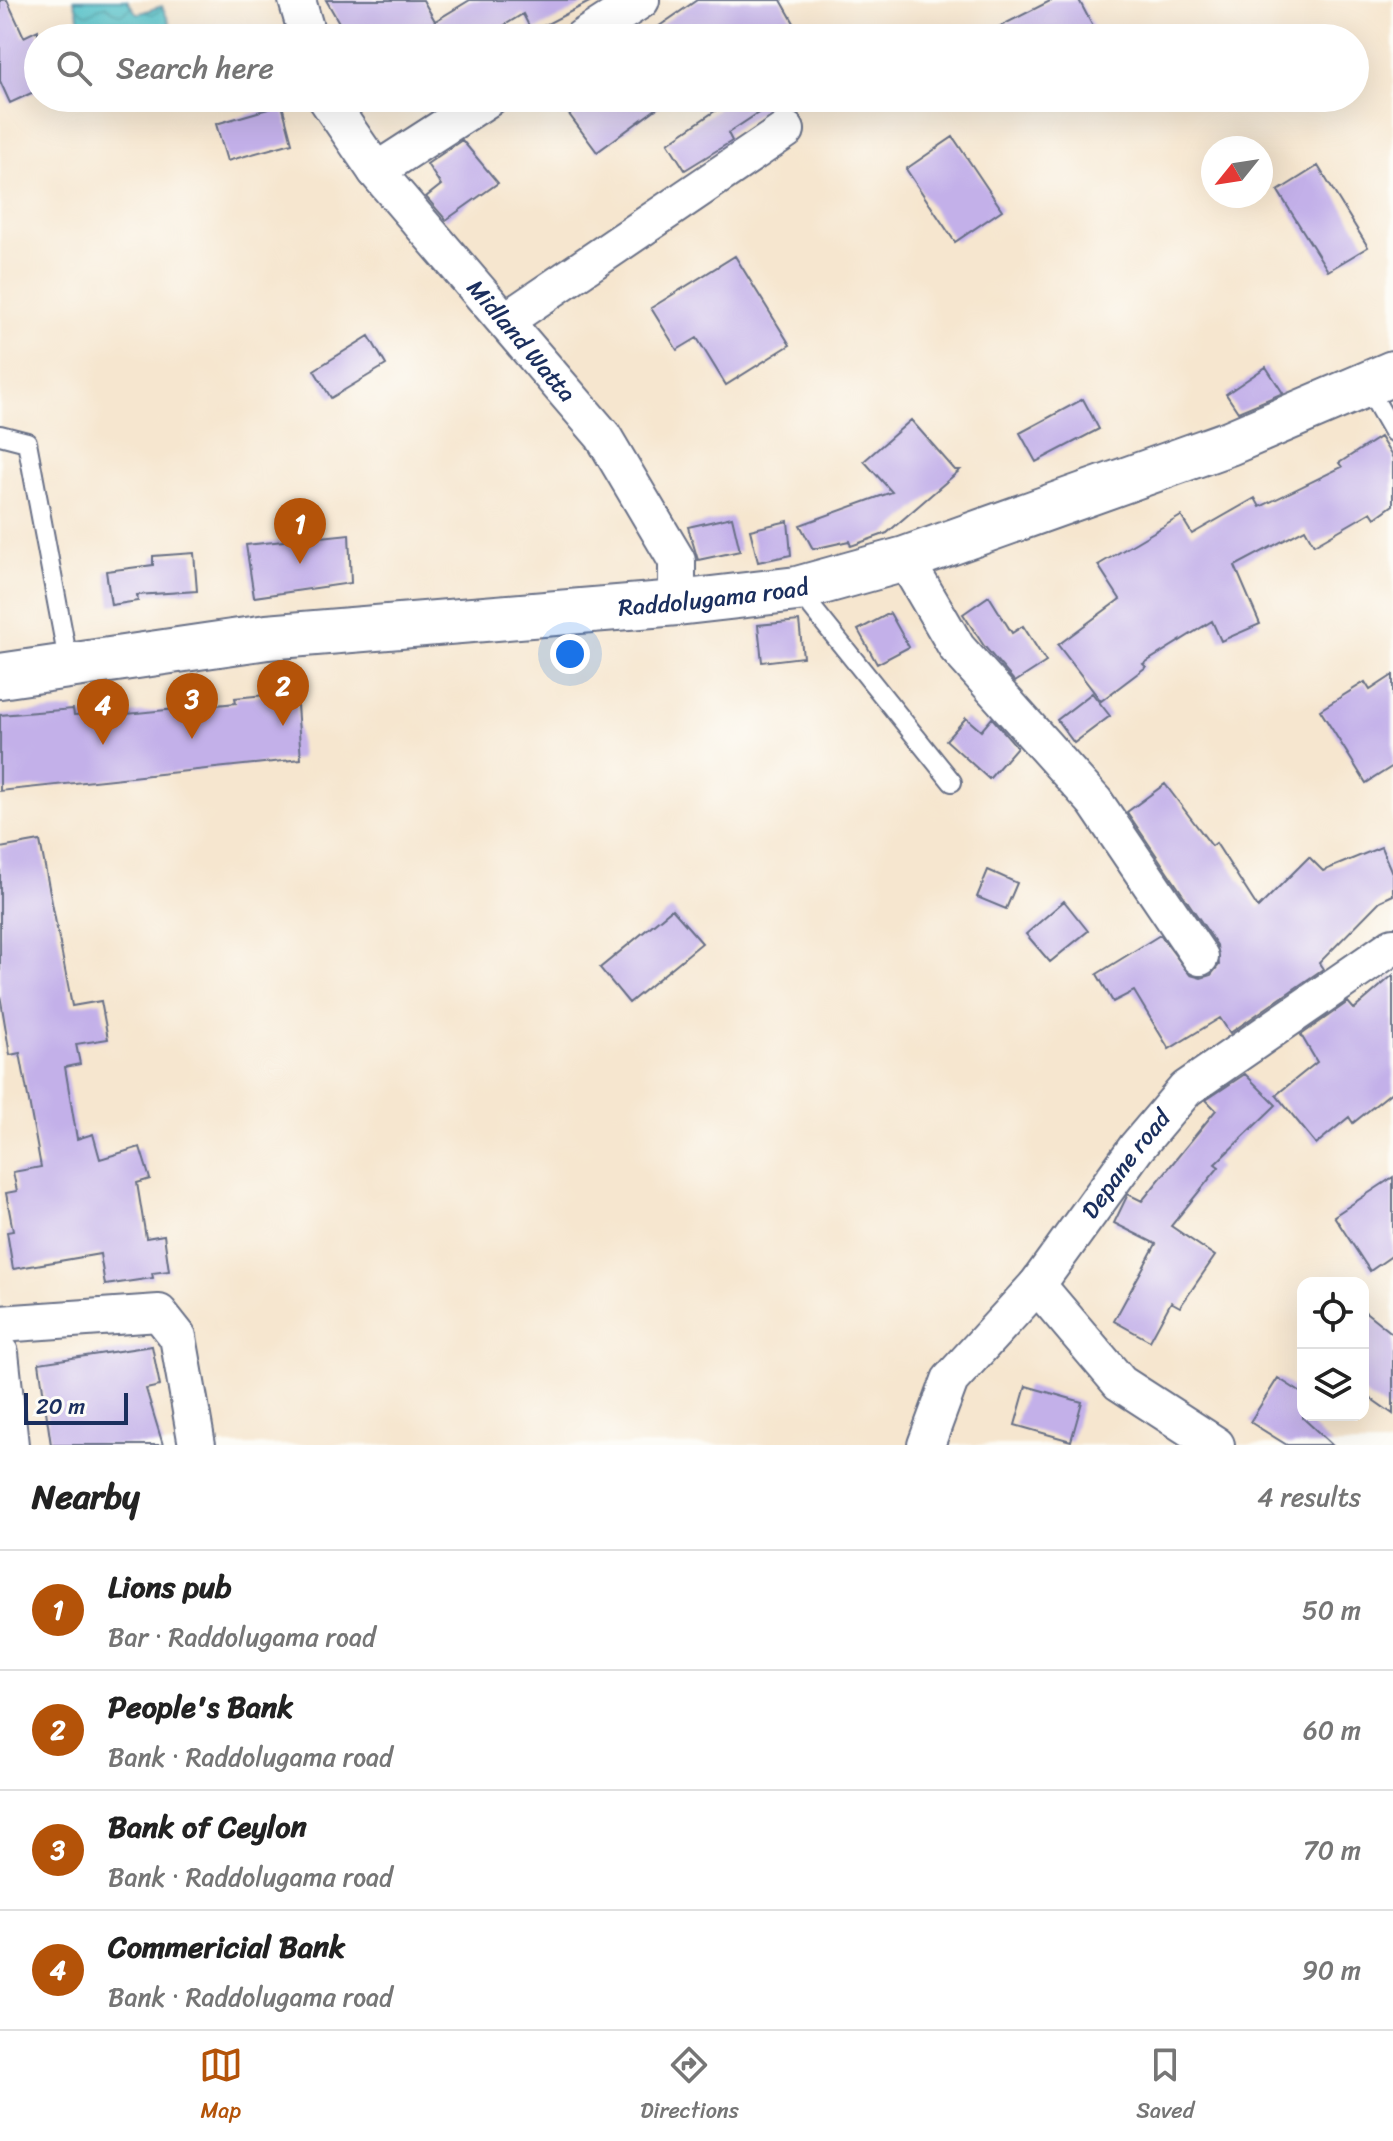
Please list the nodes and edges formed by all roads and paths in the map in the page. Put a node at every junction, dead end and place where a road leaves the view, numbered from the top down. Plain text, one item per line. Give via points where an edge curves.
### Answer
1 (297, 0) edge
2 (641, 0) edge
3 (304, 24) edge
4 (604, 24) edge
5 (336, 112) edge
6 (467, 112) edge
7 (786, 130) dead end
8 (376, 171) junction
9 (505, 321) junction
10 (1380, 379) edge
11 (1393, 432) edge
12 (0, 435) edge
13 (905, 559) junction
14 (797, 589) junction
15 (677, 603) junction
16 (69, 666) junction
17 (0, 676) edge
18 (952, 782) dead end
19 (1393, 946) edge
20 (1200, 957) dead end
21 (1037, 1285) junction
22 (0, 1324) edge
23 (0, 1353) edge
24 (10, 1445) edge
25 (197, 1445) edge
26 (926, 1445) edge
27 (1216, 1445) edge

1 - 3 street
2 - 4 street
5 - 8 street, Midland Watta
6 - 8 street
7 - 9 street
8 - 9 street, Midland Watta
9 - 15 street, Midland Watta via 603,436 677,561
10 - 11 lane
10 - 13 street, Raddolugama road via 1229,443
12 - 16 lane via 27,442
13 - 14 street, Raddolugama road
13 - 20 street via 957,648 1095,802
14 - 15 street, Raddolugama road
14 - 18 lane
15 - 16 street, Raddolugama road via 267,637
16 - 17 street, Raddolugama road
19 - 21 street, Depane road via 1186,1089 1136,1148
21 - 26 street, Depane road via 950,1380
21 - 27 street via 1120,1383
22 - 25 street via 159,1313 178,1337
23 - 24 street

